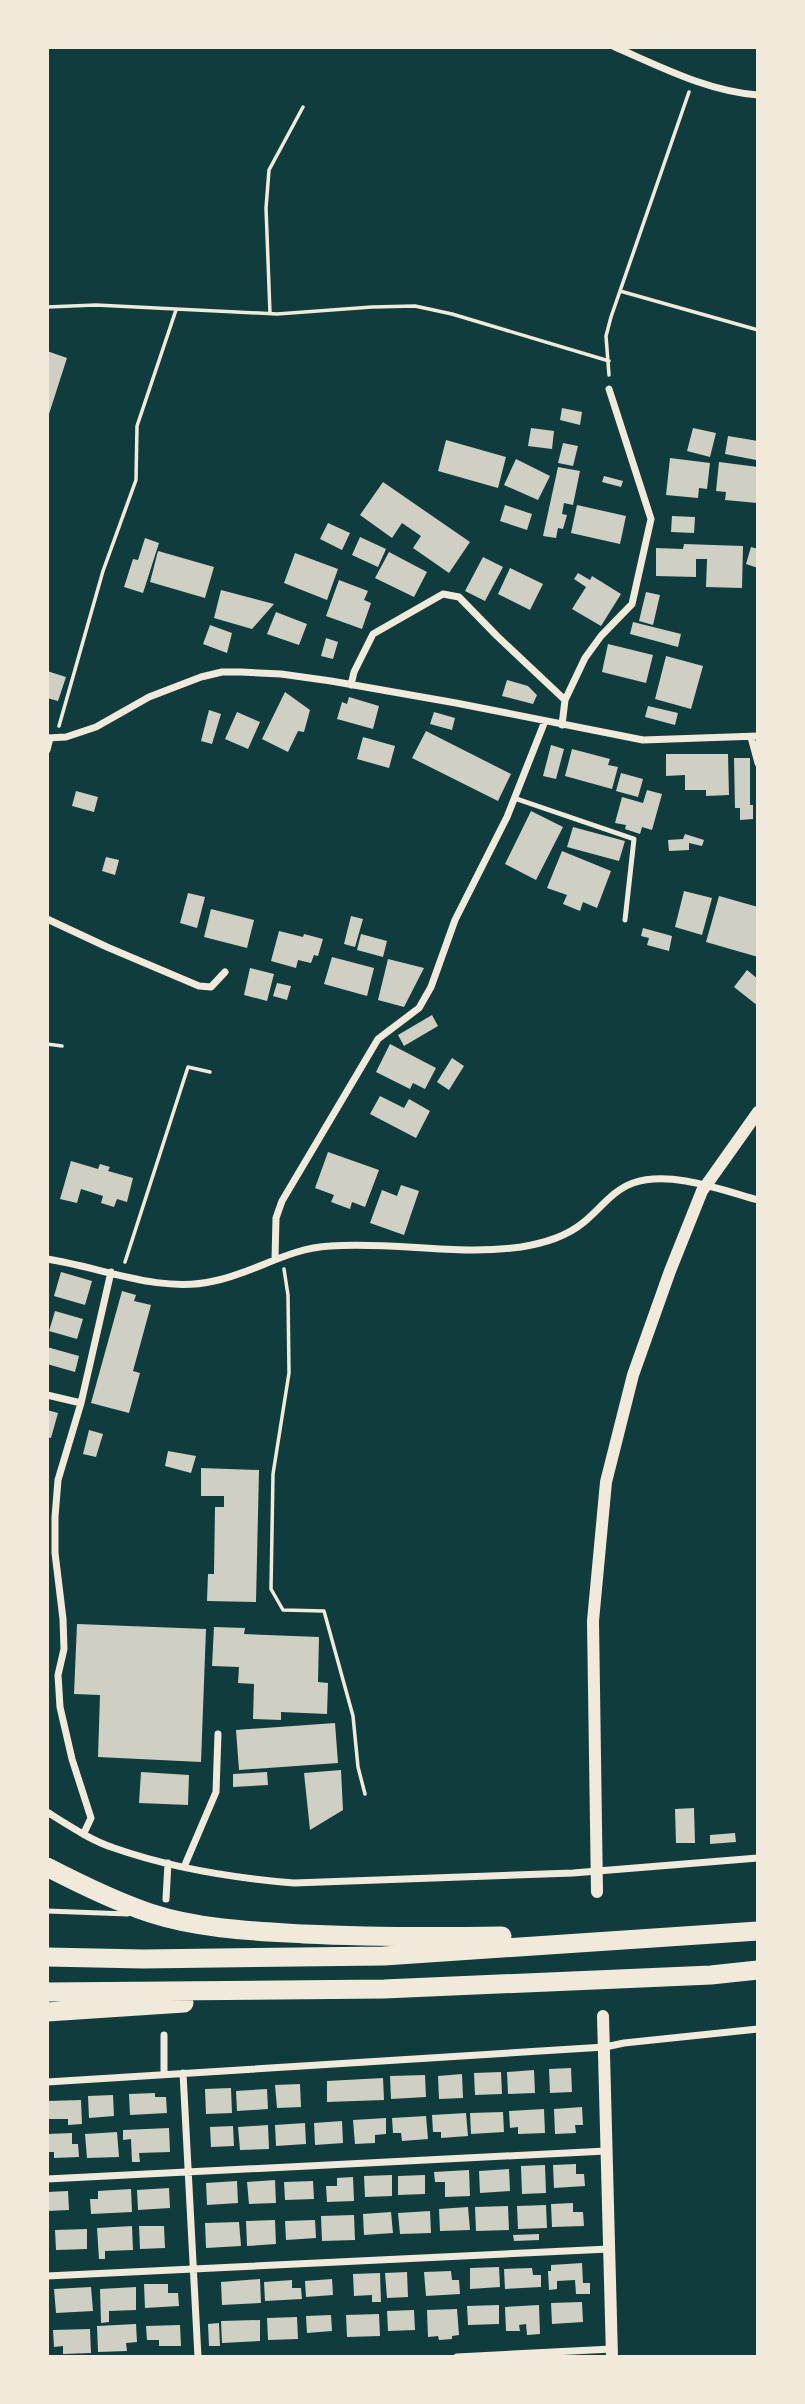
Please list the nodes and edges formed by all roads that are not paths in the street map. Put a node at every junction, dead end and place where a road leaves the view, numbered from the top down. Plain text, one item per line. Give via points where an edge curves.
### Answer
1 (615, 47) edge
2 (758, 95) edge
3 (609, 389) road end
4 (351, 685) junction
5 (565, 700) junction
6 (545, 721) junction
7 (562, 724) junction
8 (755, 736) edge
9 (51, 738) edge
10 (47, 750) edge
11 (758, 763) edge
12 (514, 798) junction
13 (47, 919) edge
14 (625, 920) dead end
15 (225, 972) dead end
16 (758, 1112) edge
17 (706, 1185) junction
18 (758, 1200) edge
19 (279, 1258) junction
20 (47, 1259) edge
21 (111, 1272) junction
22 (47, 1395) edge
23 (81, 1403) junction
24 (218, 1734) dead end
25 (47, 1812) edge
26 (83, 1833) junction
27 (758, 1858) edge
28 (168, 1863) junction
29 (47, 1867) edge
30 (184, 1867) junction
31 (596, 1872) junction
32 (597, 1892) dead end
33 (166, 1899) dead end
34 (47, 1911) edge
35 (151, 1913) junction
36 (758, 1931) edge
37 (709, 1935) junction
38 (47, 1957) edge
39 (758, 1970) edge
40 (384, 1989) junction
41 (47, 1992) edge
42 (47, 2012) edge
43 (603, 2016) dead end
44 (758, 2029) edge
45 (164, 2035) dead end
46 (605, 2048) junction
47 (183, 2073) junction
48 (164, 2074) junction
49 (47, 2082) edge
50 (607, 2151) junction
51 (188, 2171) junction
52 (47, 2179) edge
53 (609, 2249) junction
54 (194, 2270) junction
55 (47, 2276) edge
56 (612, 2353) edge
57 (198, 2357) edge
58 (457, 2357) edge

1 - 2 street via 714,88
3 - 5 street via 651,519 632,604 585,658
4 - 5 street via 373,634 443,594 459,597
4 - 6 street
4 - 9 street via 281,674 222,672 149,697 96,727
5 - 7 street
6 - 7 street
6 - 12 street
7 - 8 street via 643,740
8 - 11 street
9 - 10 street
12 - 14 lane via 634,839
12 - 19 street via 419,1008 378,1038 282,1201 276,1218
13 - 15 street via 199,986 211,987
16 - 17 street
17 - 18 street
17 - 19 street via 680,1180 636,1181 564,1236 519,1247 349,1244 306,1249
17 - 31 street via 632,1375 606,1482 593,1621
19 - 21 street via 196,1284 172,1285
20 - 21 street
21 - 23 street
22 - 23 street
23 - 26 street via 58,1480 55,1553 64,1649 58,1675 60,1707 91,1818
24 - 30 street via 216,1792
25 - 26 street
26 - 28 street via 112,1848
27 - 31 street
28 - 30 street
28 - 33 street
29 - 35 highway
30 - 31 street via 249,1880 294,1883
31 - 32 street
34 - 35 lane
35 - 37 highway via 199,1925 254,1931 381,1937
36 - 37 highway
37 - 38 highway via 384,1956
39 - 40 highway
40 - 41 highway
40 - 42 highway
43 - 46 street
44 - 46 street
45 - 48 street
46 - 47 street
46 - 50 street
47 - 48 street
47 - 51 street
48 - 49 street
50 - 51 street
50 - 53 street
51 - 52 street
51 - 54 street
53 - 54 street
53 - 56 street
54 - 55 street
54 - 57 street
56 - 58 street

